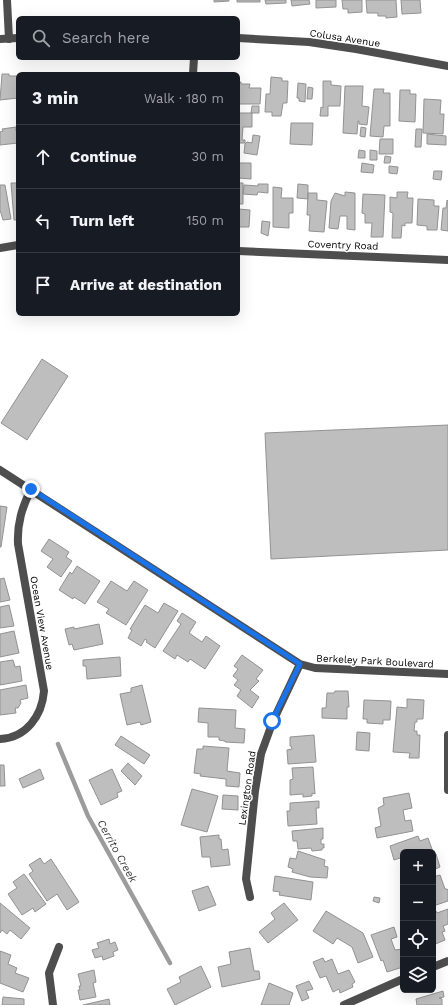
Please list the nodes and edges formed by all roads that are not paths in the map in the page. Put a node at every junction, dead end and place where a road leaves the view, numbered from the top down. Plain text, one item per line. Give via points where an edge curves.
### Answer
1 (7, 0) edge
2 (16, 38) edge
3 (240, 38) edge
4 (0, 39) edge
5 (9, 39) junction
6 (194, 60) edge
7 (448, 66) edge
8 (193, 72) edge
9 (16, 245) edge
10 (0, 248) edge
11 (240, 251) edge
12 (448, 260) edge
13 (0, 470) edge
14 (31, 489) junction
15 (300, 664) junction
16 (448, 674) edge
17 (448, 734) edge
18 (0, 739) edge
19 (448, 790) edge
20 (250, 897) dead end
21 (59, 947) dead end
22 (448, 961) edge
23 (436, 966) edge
24 (400, 980) edge
25 (53, 1005) edge
26 (344, 1005) edge

1 - 5 street
2 - 5 street
3 - 7 street, Colusa Avenue via 309,42
4 - 5 street
6 - 8 street
9 - 10 street
11 - 12 street, Coventry Road
13 - 14 street, Berkeley Park Boulevard
14 - 15 street, Berkeley Park Boulevard
14 - 18 street, Ocean View Avenue via 20,513 17,529 44,691 43,704 37,718 24,731 8,739
15 - 16 street, Berkeley Park Boulevard via 315,668
15 - 20 street, Lexington Road via 272,721 260,754 246,879
17 - 19 street
21 - 25 street via 49,973
22 - 23 street
24 - 26 street

